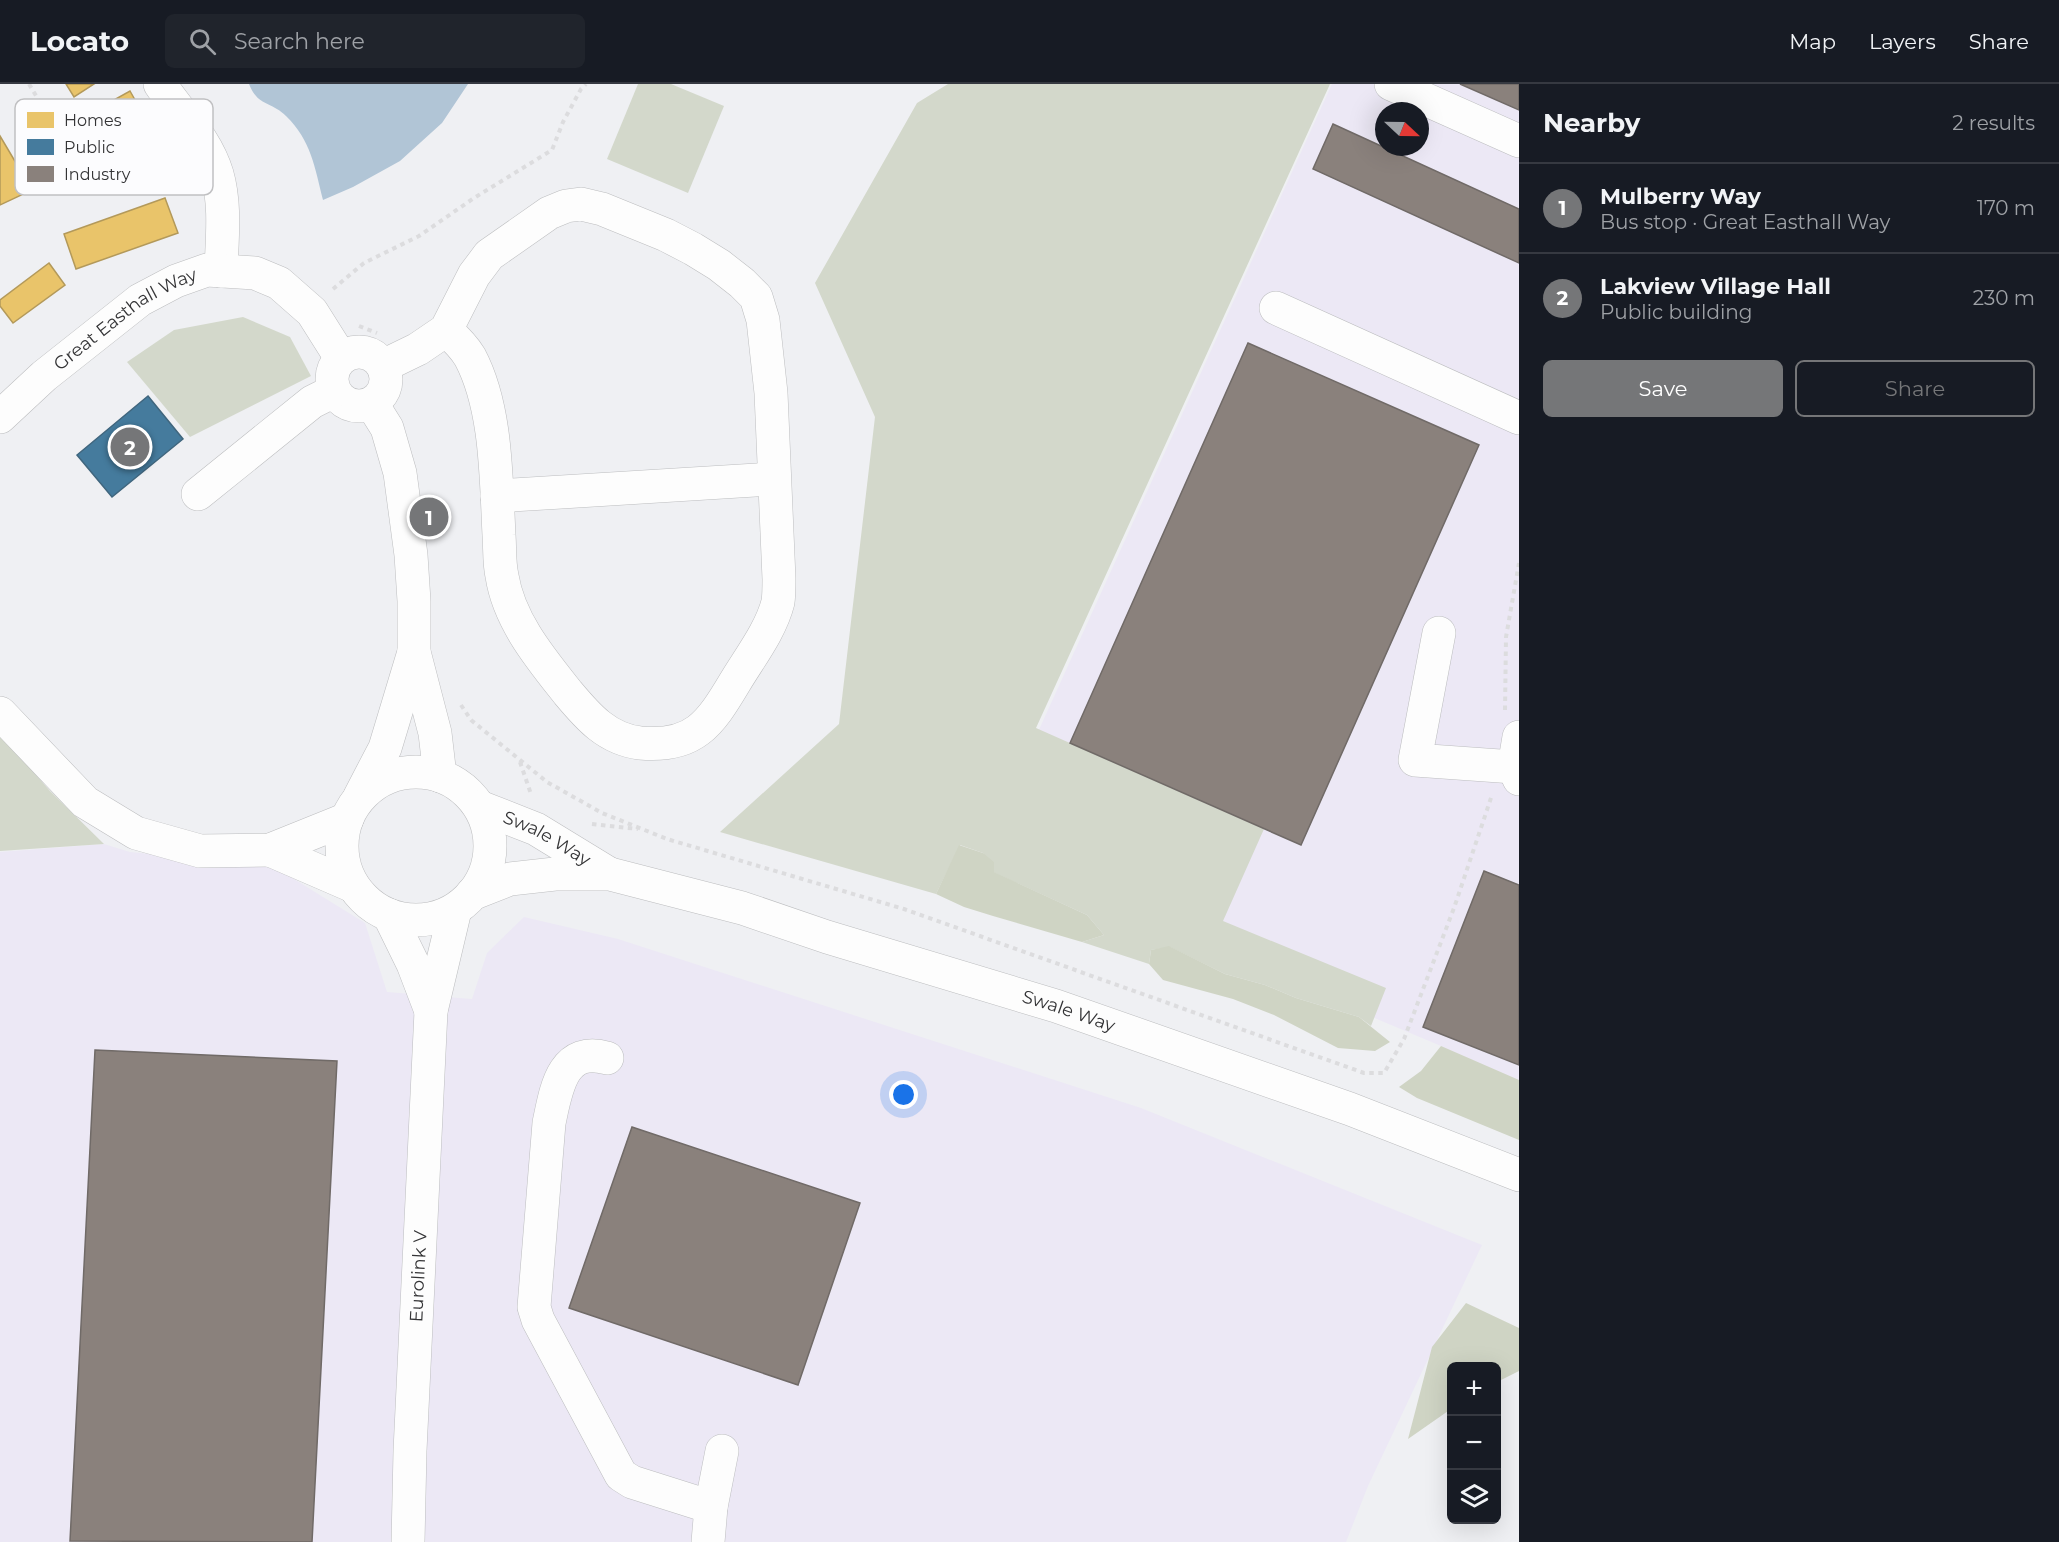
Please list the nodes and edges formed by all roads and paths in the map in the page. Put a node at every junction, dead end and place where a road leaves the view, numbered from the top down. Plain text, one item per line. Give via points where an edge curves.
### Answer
1 (29, 84) edge
2 (160, 84) edge
3 (586, 84) edge
4 (1390, 84) edge
5 (38, 99) edge
6 (171, 99) edge
7 (1519, 141) edge
8 (213, 165) edge
9 (221, 271) junction
10 (328, 293) dead end
11 (1276, 308) dead end
12 (358, 325) dead end
13 (446, 330) junction
14 (418, 349) junction
15 (341, 358) junction
16 (383, 366) junction
17 (334, 391) junction
18 (372, 404) junction
19 (0, 417) edge
20 (1519, 418) edge
21 (773, 479) junction
22 (198, 494) dead end
23 (497, 496) junction
24 (1519, 563) edge
25 (1439, 633) dead end
26 (414, 652) junction
27 (456, 696) dead end
28 (0, 713) edge
29 (1511, 753) edge
30 (440, 776) junction
31 (480, 807) junction
32 (353, 809) junction
33 (270, 850) junction
34 (610, 874) junction
35 (353, 886) junction
36 (464, 902) junction
37 (388, 915) junction
38 (431, 1011) junction
39 (607, 1058) dead end
40 (1519, 1175) edge
41 (722, 1451) dead end
42 (711, 1507) junction
43 (408, 1542) edge
44 (708, 1542) edge

1 - 5 path
2 - 6 street
3 - 10 path via 563,122 552,150 419,236 364,263
4 - 7 street
8 - 9 street via 223,213
9 - 15 street, Great Easthall Way via 255,273 279,283 312,312
9 - 19 street, Great Easthall Way via 207,270 176,281 140,300 44,376
11 - 20 street
12 - 14 path via 377,333 400,336 410,332
13 - 14 street
13 - 21 street via 474,275 489,255 549,213 581,204 666,235 719,265 756,297 764,320 771,393
13 - 23 street via 470,357 487,404
14 - 16 street
15 - 16 street via 358,351 376,357
15 - 17 street via 332,374
16 - 18 street via 385,390
17 - 18 street via 346,404
17 - 22 street via 312,402
18 - 26 street via 387,428 400,473 411,555
21 - 23 street
21 - 23 street via 779,579 772,619 717,713 692,735 654,744 617,737 600,728 543,662 524,633 502,576
24 - 29 path via 1506,637
25 - 29 street via 1415,760
26 - 30 street via 435,733
26 - 32 street via 385,748
27 - 29 path via 471,720 520,762 602,813 667,839 904,909 1364,1073 1384,1073 1404,1039
28 - 33 street via 86,802 136,833 200,851
30 - 31 street via 455,783
30 - 32 street via 417,772 395,775 375,784
31 - 34 street, Swale Way via 536,830
31 - 36 street via 488,829 490,852 485,875
32 - 33 street
32 - 35 street via 342,842 344,865
33 - 35 street
34 - 36 street, Swale Way via 510,879
34 - 40 street, Swale Way via 742,908 1056,1006 1350,1109
35 - 37 street
36 - 37 street via 434,918 411,920
36 - 38 street, Eurolink V
37 - 38 street, Eurolink V
38 - 43 street, Eurolink V
39 - 42 street via 596,1055 571,1063 554,1096 534,1306 621,1474 632,1482
41 - 42 street
42 - 44 street

